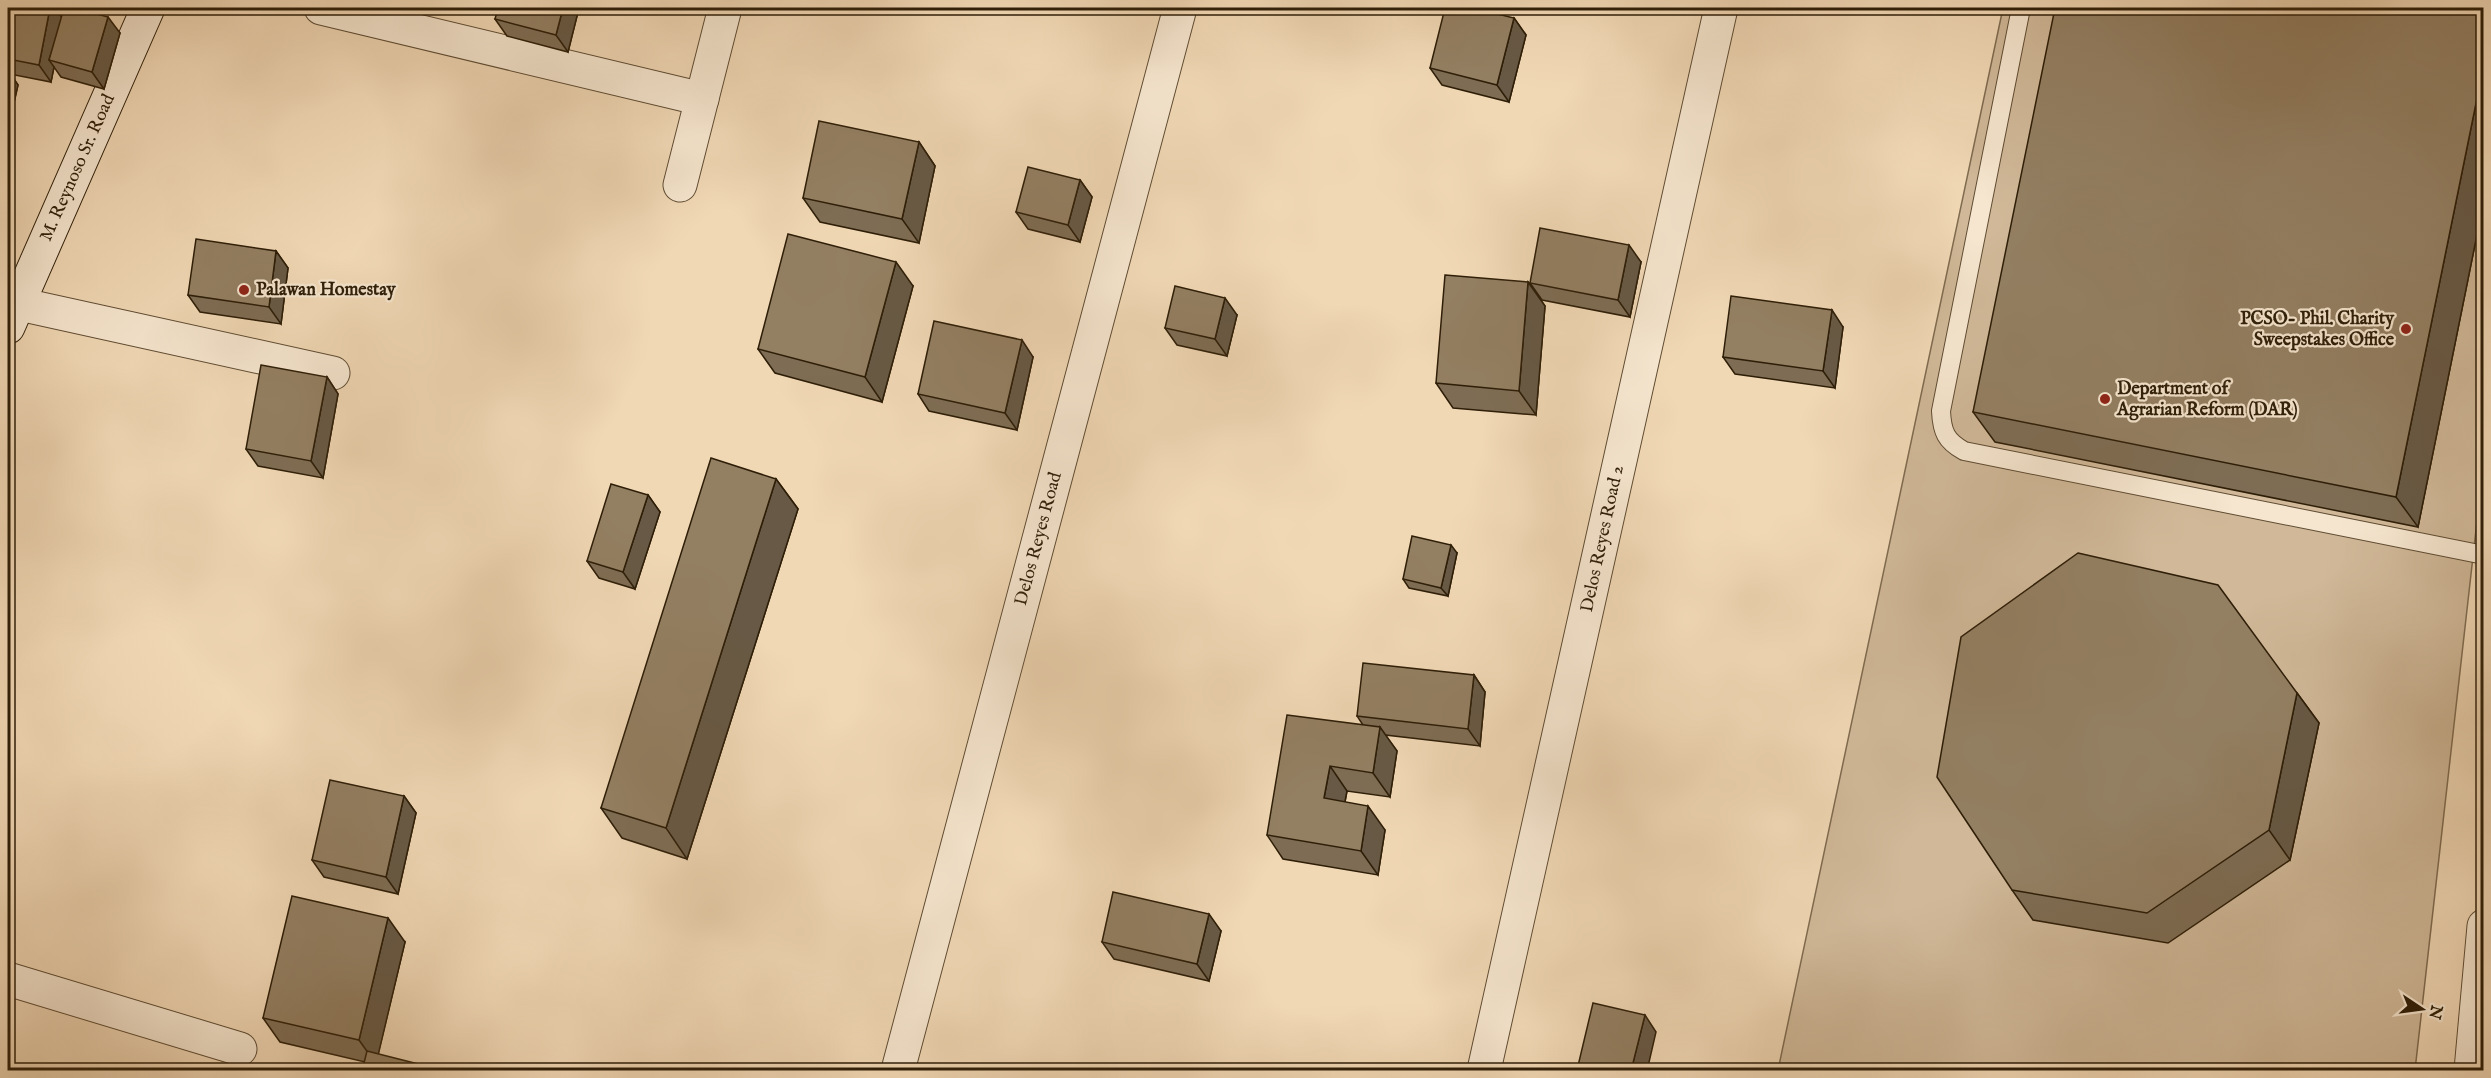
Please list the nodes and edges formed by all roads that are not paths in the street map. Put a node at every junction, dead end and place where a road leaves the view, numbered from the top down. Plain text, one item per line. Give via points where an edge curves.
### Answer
1 (144, 8) edge
2 (321, 8) edge
3 (725, 8) edge
4 (1180, 8) edge
5 (1721, 8) edge
6 (2021, 8) edge
7 (702, 99) junction
8 (680, 185) dead end
9 (11, 320) edge
10 (333, 373) dead end
11 (2484, 555) edge
12 (2484, 926) edge
13 (8, 979) edge
14 (240, 1048) dead end
15 (898, 1071) edge
16 (1484, 1071) edge
17 (2471, 1071) edge

1 - 9 street, M. Reynoso Sr. Road
2 - 7 street
3 - 7 street
4 - 15 street, Delos Reyes Road
5 - 16 street, Delos Reyes Road 2
6 - 11 lane via 1941,411 1950,444 1964,451
7 - 8 street
9 - 10 street
12 - 17 street
13 - 14 street

